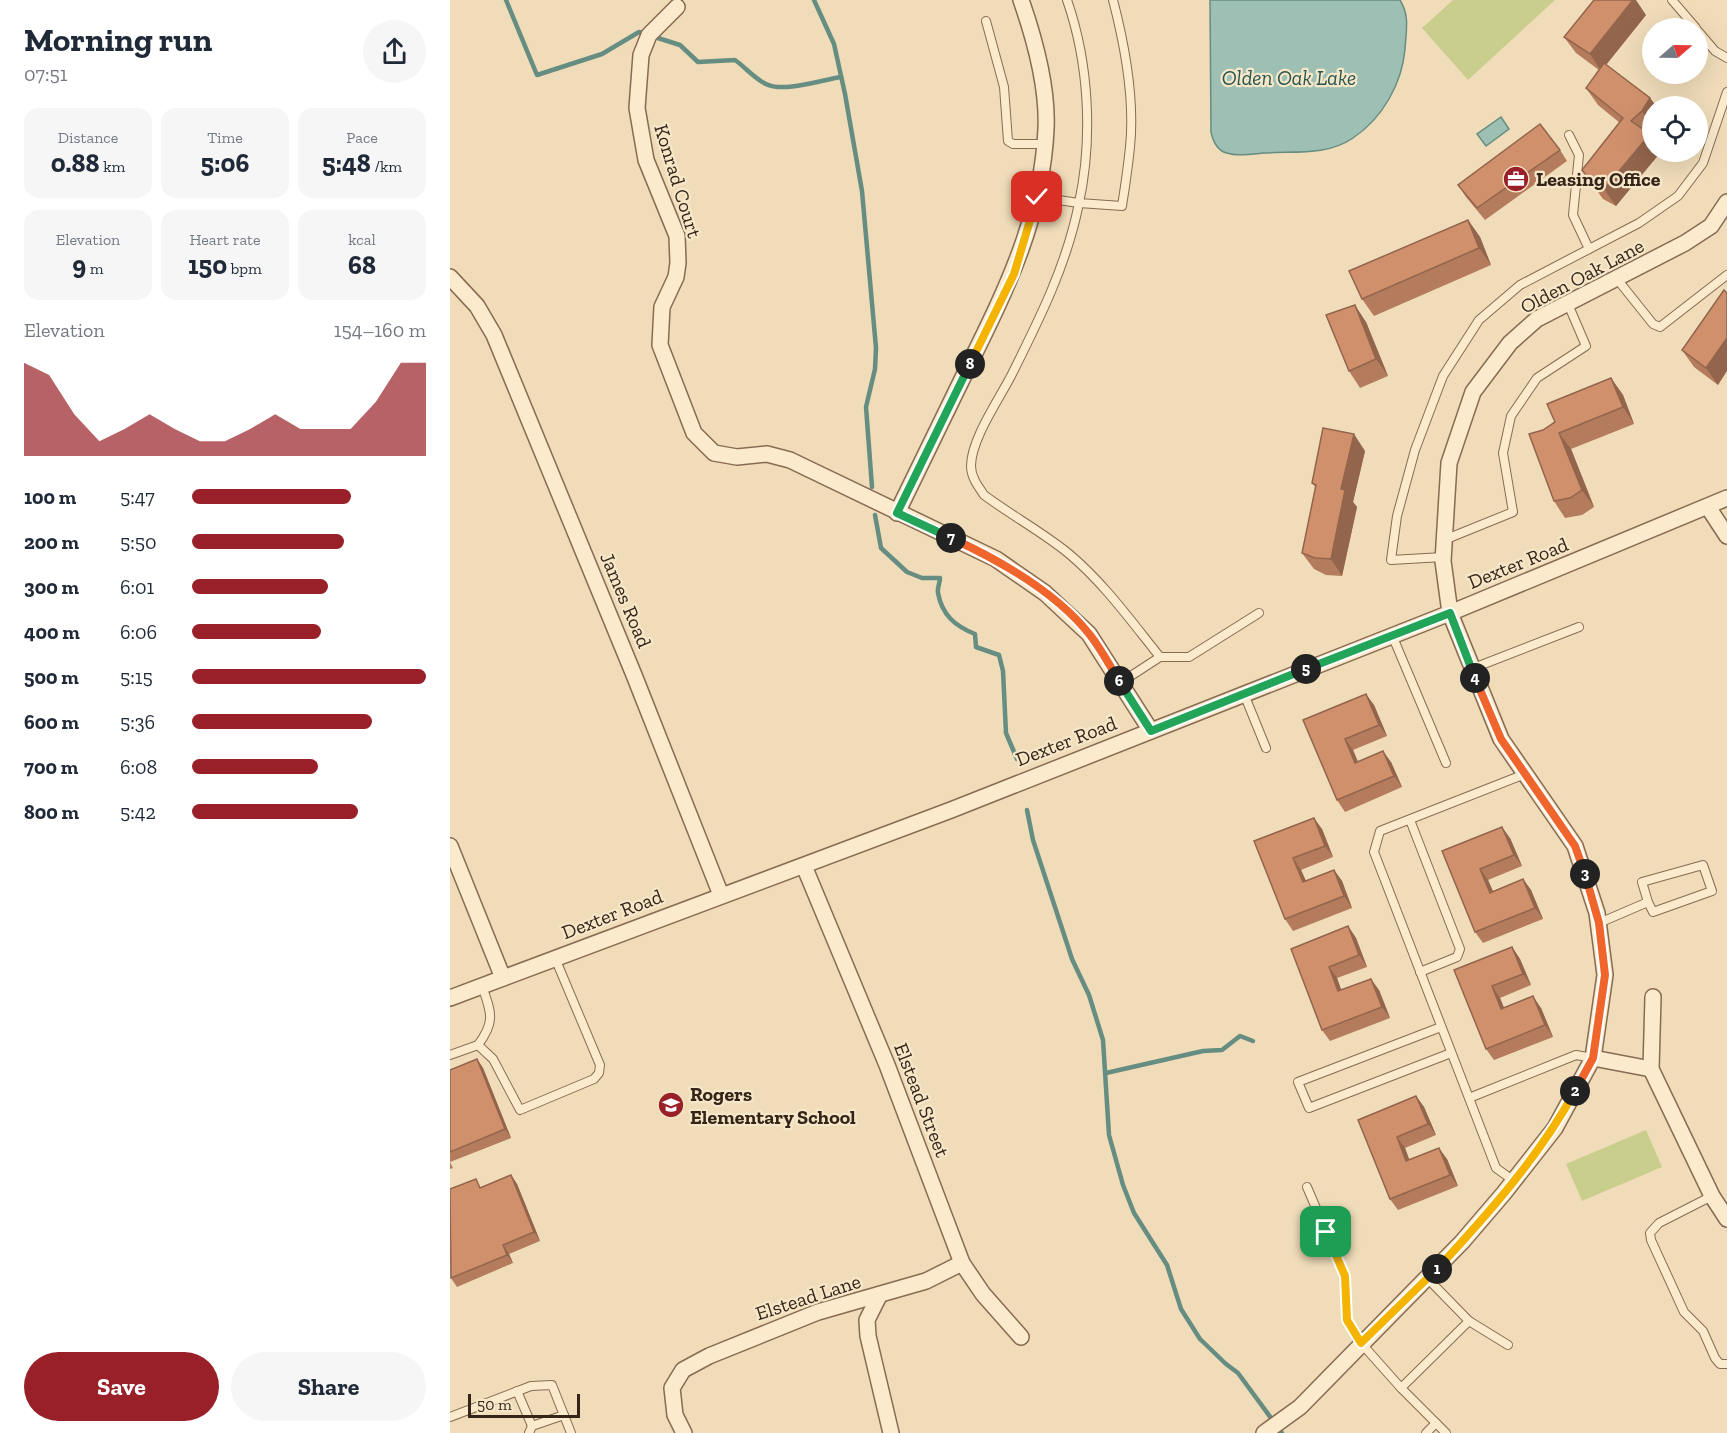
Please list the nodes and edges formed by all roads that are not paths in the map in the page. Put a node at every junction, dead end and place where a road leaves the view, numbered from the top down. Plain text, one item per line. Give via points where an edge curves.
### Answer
1 (1021, 0) edge
2 (1067, 0) edge
3 (1113, 0) edge
4 (1672, 0) edge
5 (676, 7) dead end
6 (1687, 18) edge
7 (986, 21) dead end
8 (1708, 43) edge
9 (1727, 58) edge
10 (1727, 92) edge
11 (1569, 135) dead end
12 (1045, 144) junction
13 (1037, 197) junction
14 (1078, 202) junction
15 (1727, 202) edge
16 (1589, 249) junction
17 (1727, 275) edge
18 (450, 277) edge
19 (1617, 279) junction
20 (1568, 304) junction
21 (1727, 498) edge
22 (1708, 507) junction
23 (897, 513) junction
24 (1727, 536) edge
25 (1444, 540) junction
26 (1443, 557) junction
27 (1259, 613) dead end
28 (1450, 613) junction
29 (1580, 627) dead end
30 (1392, 635) junction
31 (1160, 657) junction
32 (1471, 669) junction
33 (1120, 683) junction
34 (1244, 694) junction
35 (1151, 731) junction
36 (1266, 748) dead end
37 (1446, 764) dead end
38 (1525, 774) junction
39 (1410, 820) junction
40 (450, 846) edge
41 (804, 866) junction
42 (720, 895) junction
43 (1648, 902) junction
44 (1599, 923) junction
45 (555, 958) junction
46 (1420, 972) junction
47 (502, 978) junction
48 (482, 986) junction
49 (1653, 997) dead end
50 (450, 998) edge
51 (1441, 1026) junction
52 (478, 1045) junction
53 (1451, 1053) junction
54 (450, 1055) edge
55 (1593, 1058) junction
56 (1652, 1069) junction
57 (1469, 1098) junction
58 (1514, 1180) junction
59 (1307, 1187) dead end
60 (1712, 1196) junction
61 (1727, 1220) edge
62 (962, 1263) junction
63 (1428, 1279) junction
64 (879, 1296) junction
65 (1469, 1320) junction
66 (1021, 1337) dead end
67 (1361, 1343) junction
68 (1508, 1345) dead end
69 (1727, 1364) edge
70 (1401, 1388) junction
71 (517, 1391) junction
72 (564, 1414) junction
73 (450, 1417) edge
74 (1436, 1423) junction
75 (531, 1430) edge
76 (571, 1433) edge
77 (684, 1433) edge
78 (891, 1433) edge
79 (1264, 1433) edge
80 (1426, 1433) edge
81 (1446, 1433) edge

1 - 12 street via 1042,81
2 - 14 lane via 1078,40 1086,98 1084,172
3 - 14 lane via 1130,108 1131,145 1122,206
4 - 6 lane
5 - 23 street, Konrad Court via 649,35 641,55 636,108 646,160 677,236 676,277 662,307 659,331 660,345 684,411 694,433 714,453 737,457 767,454 790,460
7 - 12 lane via 1004,87 1008,141
8 - 9 lane
10 - 16 lane via 1703,163 1678,196 1639,223
11 - 16 lane via 1579,155 1573,215
12 - 13 street
13 - 14 lane
13 - 23 street via 1014,274
14 - 31 lane via 1072,238 1058,277 976,444 971,466 984,495 1068,553 1091,574
15 - 19 street, Olden Oak Lane via 1711,226
16 - 26 lane via 1520,285 1479,320 1443,376 1415,450 1397,516 1391,560
17 - 19 lane via 1660,327 1653,324
18 - 42 street, James Road via 477,306 516,387
19 - 20 street, Olden Oak Lane
20 - 25 street, Olden Oak Lane via 1537,319 1510,343 1473,392 1449,463
20 - 25 lane via 1586,346 1537,378 1511,416 1503,453 1513,512
21 - 22 street, Dexter Road
22 - 24 street
22 - 28 street, Dexter Road
23 - 33 street, Konrad Court via 996,559 1045,593 1089,634
25 - 26 street, Olden Oak Lane
26 - 28 street, Olden Oak Lane
27 - 31 lane via 1189,657
28 - 30 street, Dexter Road
28 - 32 street, Olden Oak Lane
29 - 32 lane
30 - 34 street, Dexter Road
30 - 37 lane
31 - 33 lane
32 - 38 street, Olden Oak Lane via 1501,739
33 - 35 street, Konrad Court
34 - 35 street, Dexter Road
34 - 36 lane
35 - 41 street, Dexter Road
38 - 39 lane
38 - 44 street, Olden Oak Lane via 1575,846
39 - 46 lane via 1380,831 1374,852
39 - 46 lane via 1460,949 1457,957
40 - 47 street
41 - 42 street, Dexter Road
41 - 62 street, Elstead Street via 887,1065
42 - 45 street, Dexter Road
43 - 43 lane via 1642,882 1703,865 1712,891 1653,912
43 - 44 lane
44 - 55 street, Olden Oak Lane via 1605,975
45 - 47 street, Dexter Road
45 - 52 lane via 600,1065 594,1079 520,1110 493,1059
46 - 51 lane
47 - 48 street, Dexter Road
48 - 50 street, Dexter Road
48 - 52 lane via 491,1015 488,1032
49 - 56 street
51 - 53 lane
51 - 53 lane via 1298,1082 1309,1108
52 - 54 lane
53 - 57 lane
55 - 56 street
55 - 57 lane via 1576,1055
55 - 58 street via 1555,1128
56 - 60 street
57 - 58 lane via 1496,1168
58 - 63 street
59 - 67 lane via 1345,1276 1347,1320
60 - 61 street
60 - 69 lane via 1659,1223 1650,1233 1684,1312 1703,1331 1715,1358 1720,1364
62 - 64 street, Elstead Lane via 926,1281
62 - 66 street, Elstead Street
63 - 65 lane
63 - 67 street
64 - 77 street, Elstead Lane via 818,1312 683,1370 672,1388 675,1415
64 - 78 street via 867,1320 868,1336
65 - 68 lane
65 - 70 lane
67 - 70 lane
67 - 79 street via 1300,1407
70 - 74 lane
71 - 72 lane via 552,1385
71 - 73 lane
71 - 75 lane
72 - 75 lane
72 - 76 lane
74 - 80 lane
74 - 81 lane

